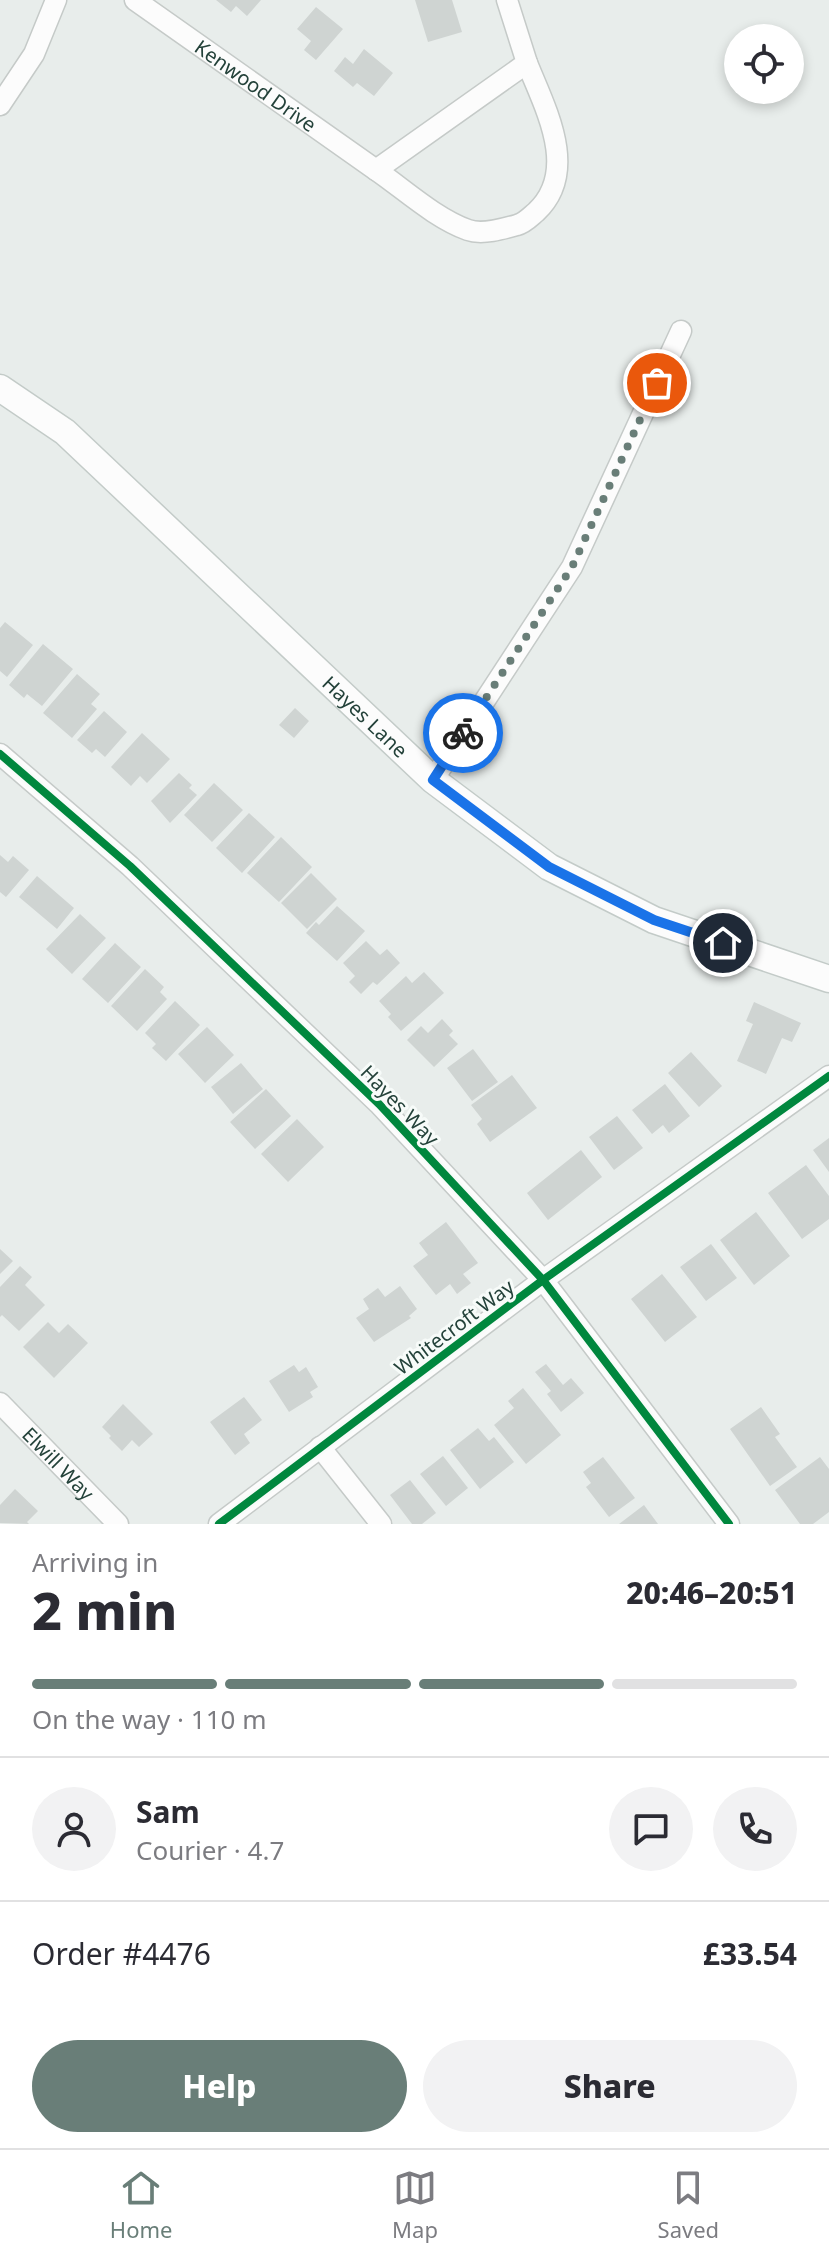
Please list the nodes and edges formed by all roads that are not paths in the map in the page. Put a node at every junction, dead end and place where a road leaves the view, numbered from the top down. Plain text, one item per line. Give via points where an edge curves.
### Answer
1 (56, 0) edge
2 (135, 0) edge
3 (507, 0) edge
4 (527, 63) junction
5 (0, 105) edge
6 (376, 170) junction
7 (681, 331) dead end
8 (0, 388) edge
9 (0, 754) edge
10 (433, 780) junction
11 (829, 979) edge
12 (829, 1076) edge
13 (543, 1280) junction
14 (0, 1403) edge
15 (320, 1447) junction
16 (118, 1524) edge
17 (219, 1524) edge
18 (381, 1524) edge
19 (729, 1524) edge

1 - 5 street via 34,54
2 - 6 street, Kenwood Drive
3 - 4 street, Kenwood Drive
4 - 6 street
4 - 6 street, Kenwood Drive via 559,157 544,204 523,224 471,231
7 - 10 street via 572,567
8 - 10 main road, Hayes Lane via 65,432
9 - 13 street, Hayes Way via 130,866 379,1104
10 - 11 main road, Hayes Lane via 549,867 654,920
12 - 13 street, Whitecroft Way
13 - 15 street, Whitecroft Way
13 - 19 street, Hayes Way
14 - 16 street, Elwill Way
15 - 17 street, Whitecroft Way
15 - 18 street

